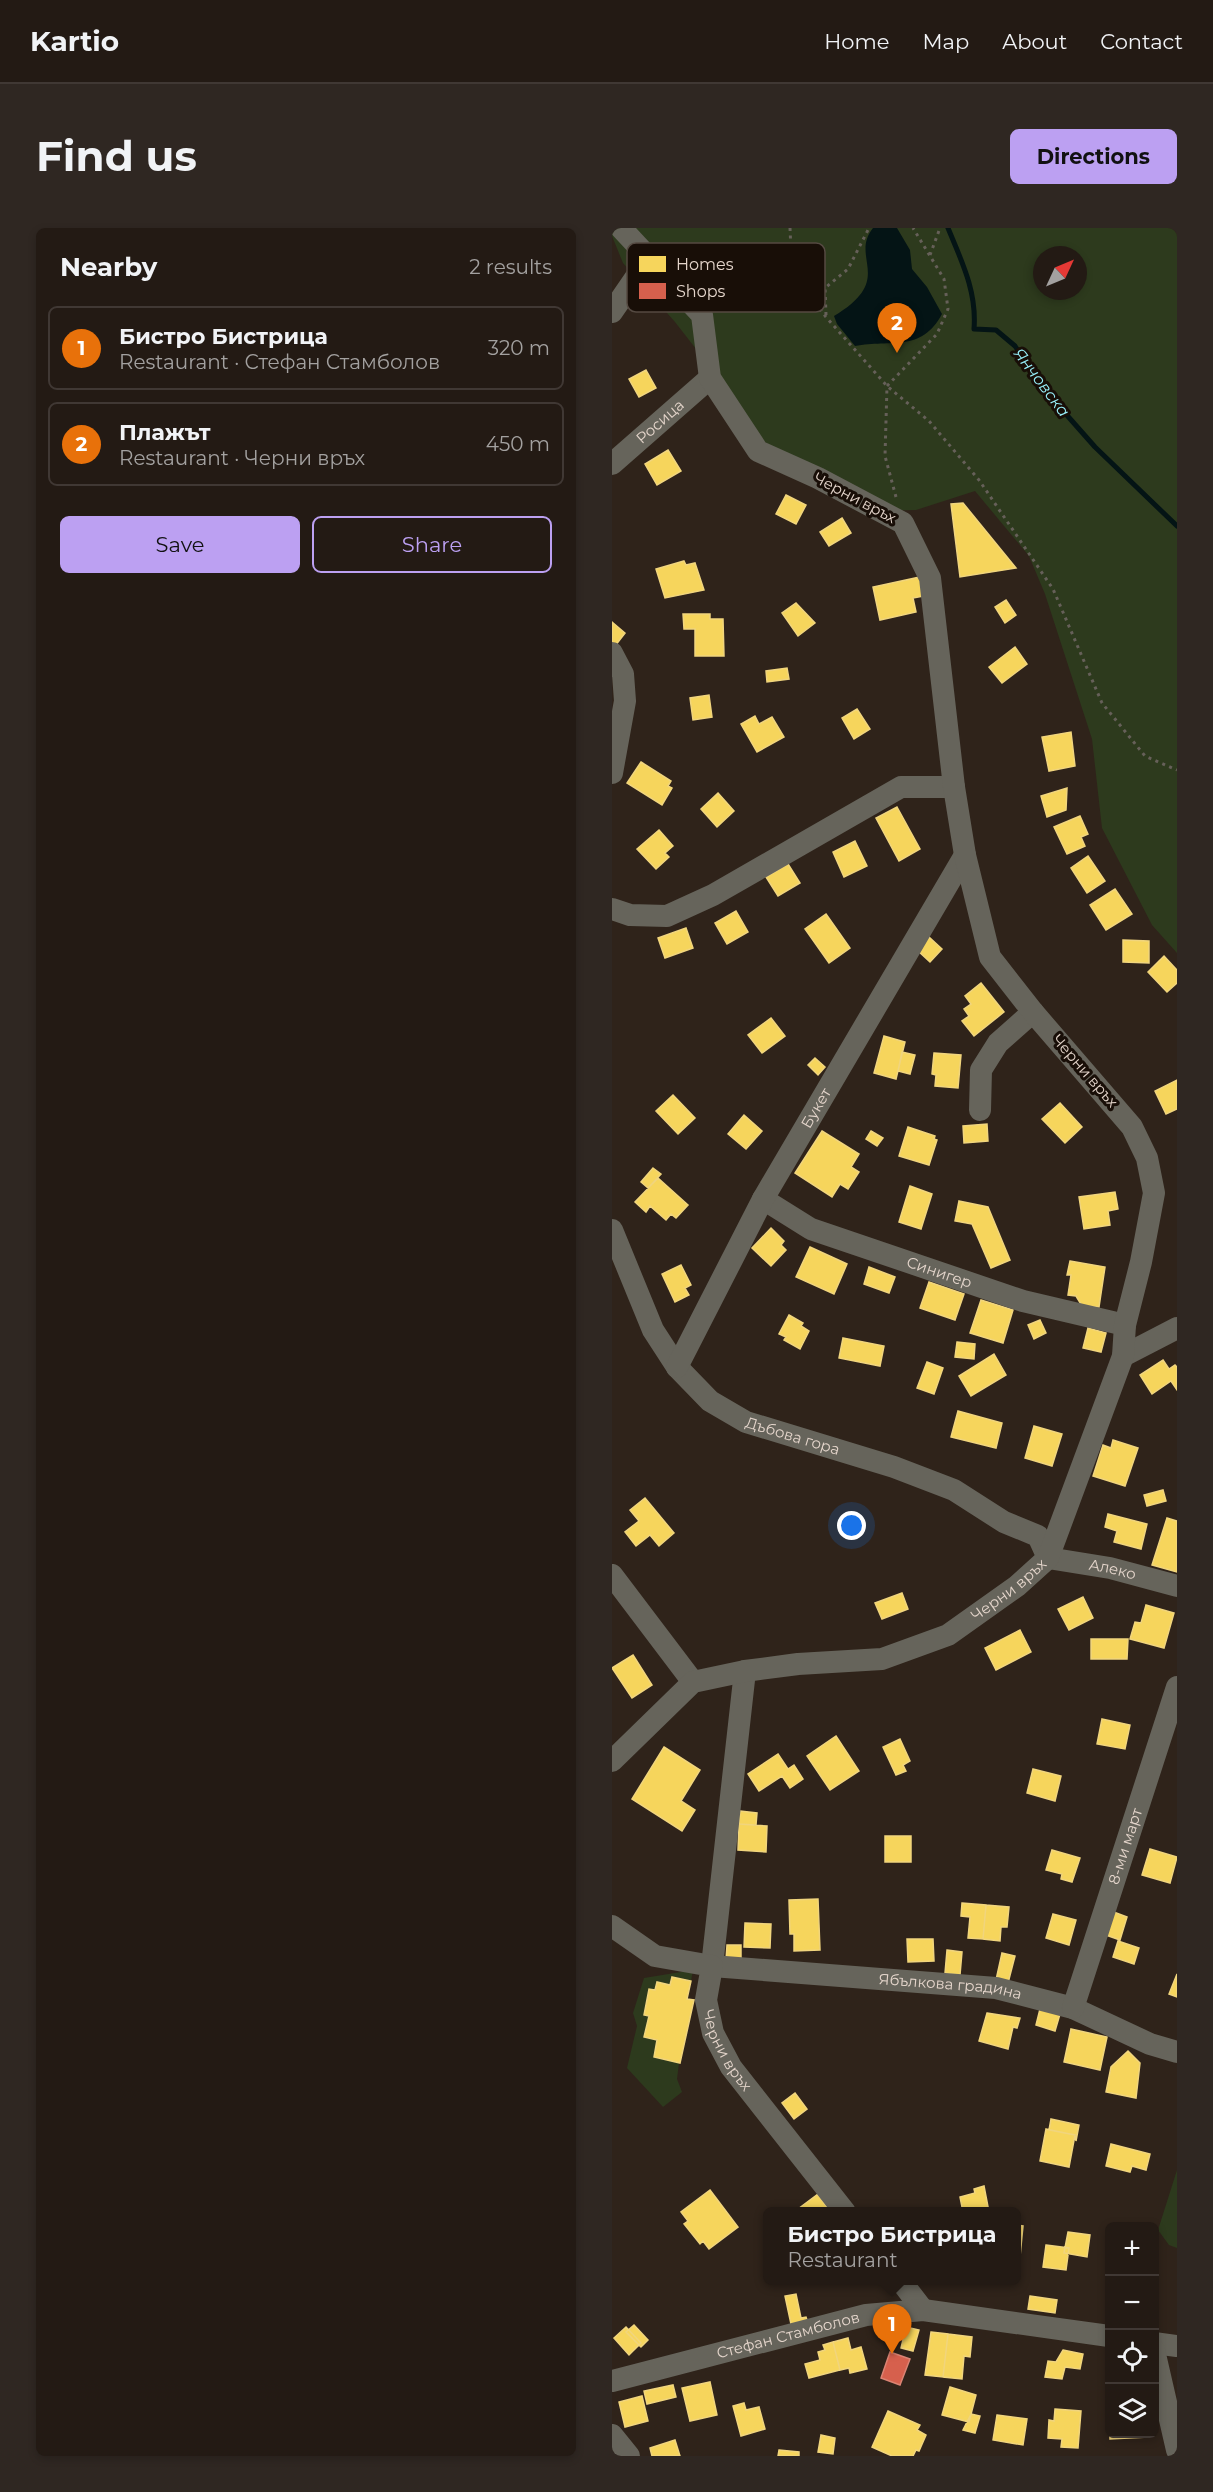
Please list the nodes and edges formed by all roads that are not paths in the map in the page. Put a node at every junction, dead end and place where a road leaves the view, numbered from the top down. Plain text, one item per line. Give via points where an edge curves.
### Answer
1 (621, 228) edge
2 (635, 243) edge
3 (627, 290) edge
4 (612, 312) edge
5 (699, 312) edge
6 (710, 378) junction
7 (612, 464) edge
8 (612, 653) edge
9 (612, 773) edge
10 (954, 787) junction
11 (965, 855) junction
12 (612, 909) edge
13 (1033, 1012) junction
14 (980, 1110) dead end
15 (763, 1199) junction
16 (612, 1230) edge
17 (1125, 1325) junction
18 (1177, 1328) edge
19 (1123, 1356) junction
20 (677, 1367) junction
21 (1048, 1558) junction
22 (612, 1575) edge
23 (1177, 1586) edge
24 (745, 1671) junction
25 (693, 1682) junction
26 (1177, 1687) edge
27 (612, 1761) edge
28 (612, 1926) edge
29 (712, 1966) junction
30 (1073, 2008) junction
31 (1177, 2052) edge
32 (842, 2207) edge
33 (904, 2285) edge
34 (923, 2310) junction
35 (1105, 2335) edge
36 (1159, 2344) edge
37 (1177, 2346) edge
38 (1159, 2368) edge
39 (612, 2380) edge
40 (612, 2435) edge
41 (1177, 2450) edge
42 (629, 2456) edge

1 - 2 street, Черни връх
3 - 4 street
5 - 6 street, Черни връх
6 - 7 street, Росица
6 - 10 street, Черни връх via 758,451 903,523 930,578
8 - 9 street via 623,674 625,700
10 - 11 street, Черни връх
10 - 12 street via 901,788 713,895 667,916 630,915
11 - 13 street, Черни връх via 990,957
11 - 15 street, Букет
13 - 14 street via 998,1043 981,1070
13 - 17 street, Черни връх via 1132,1127 1147,1158 1154,1193
15 - 17 street, Синигер via 812,1229 1023,1301
15 - 20 street, Букет
16 - 20 street, Дъбова гора via 653,1330
17 - 19 street, Черни връх
18 - 19 street
19 - 21 street, Черни връх
20 - 21 street, Дъбова гора via 710,1401 746,1422 894,1467 954,1490 1004,1522 1038,1536
21 - 23 street, Алеко via 1110,1568
21 - 24 street, Черни връх via 978,1616 918,1648 882,1659
22 - 25 street
24 - 25 street, Черни връх
24 - 29 street, Черни връх
25 - 27 street
26 - 30 street, 8-ми март
28 - 29 street via 655,1956
29 - 30 street, Ябълкова градина via 996,1988
29 - 32 street, Черни връх via 706,2000 713,2033 730,2067
30 - 31 street, Ябълкова градина via 1150,2044
33 - 34 street
34 - 35 street, Стефан Стамболов
34 - 39 street, Стефан Стамболов via 866,2315
36 - 37 street
38 - 41 street
40 - 42 street

